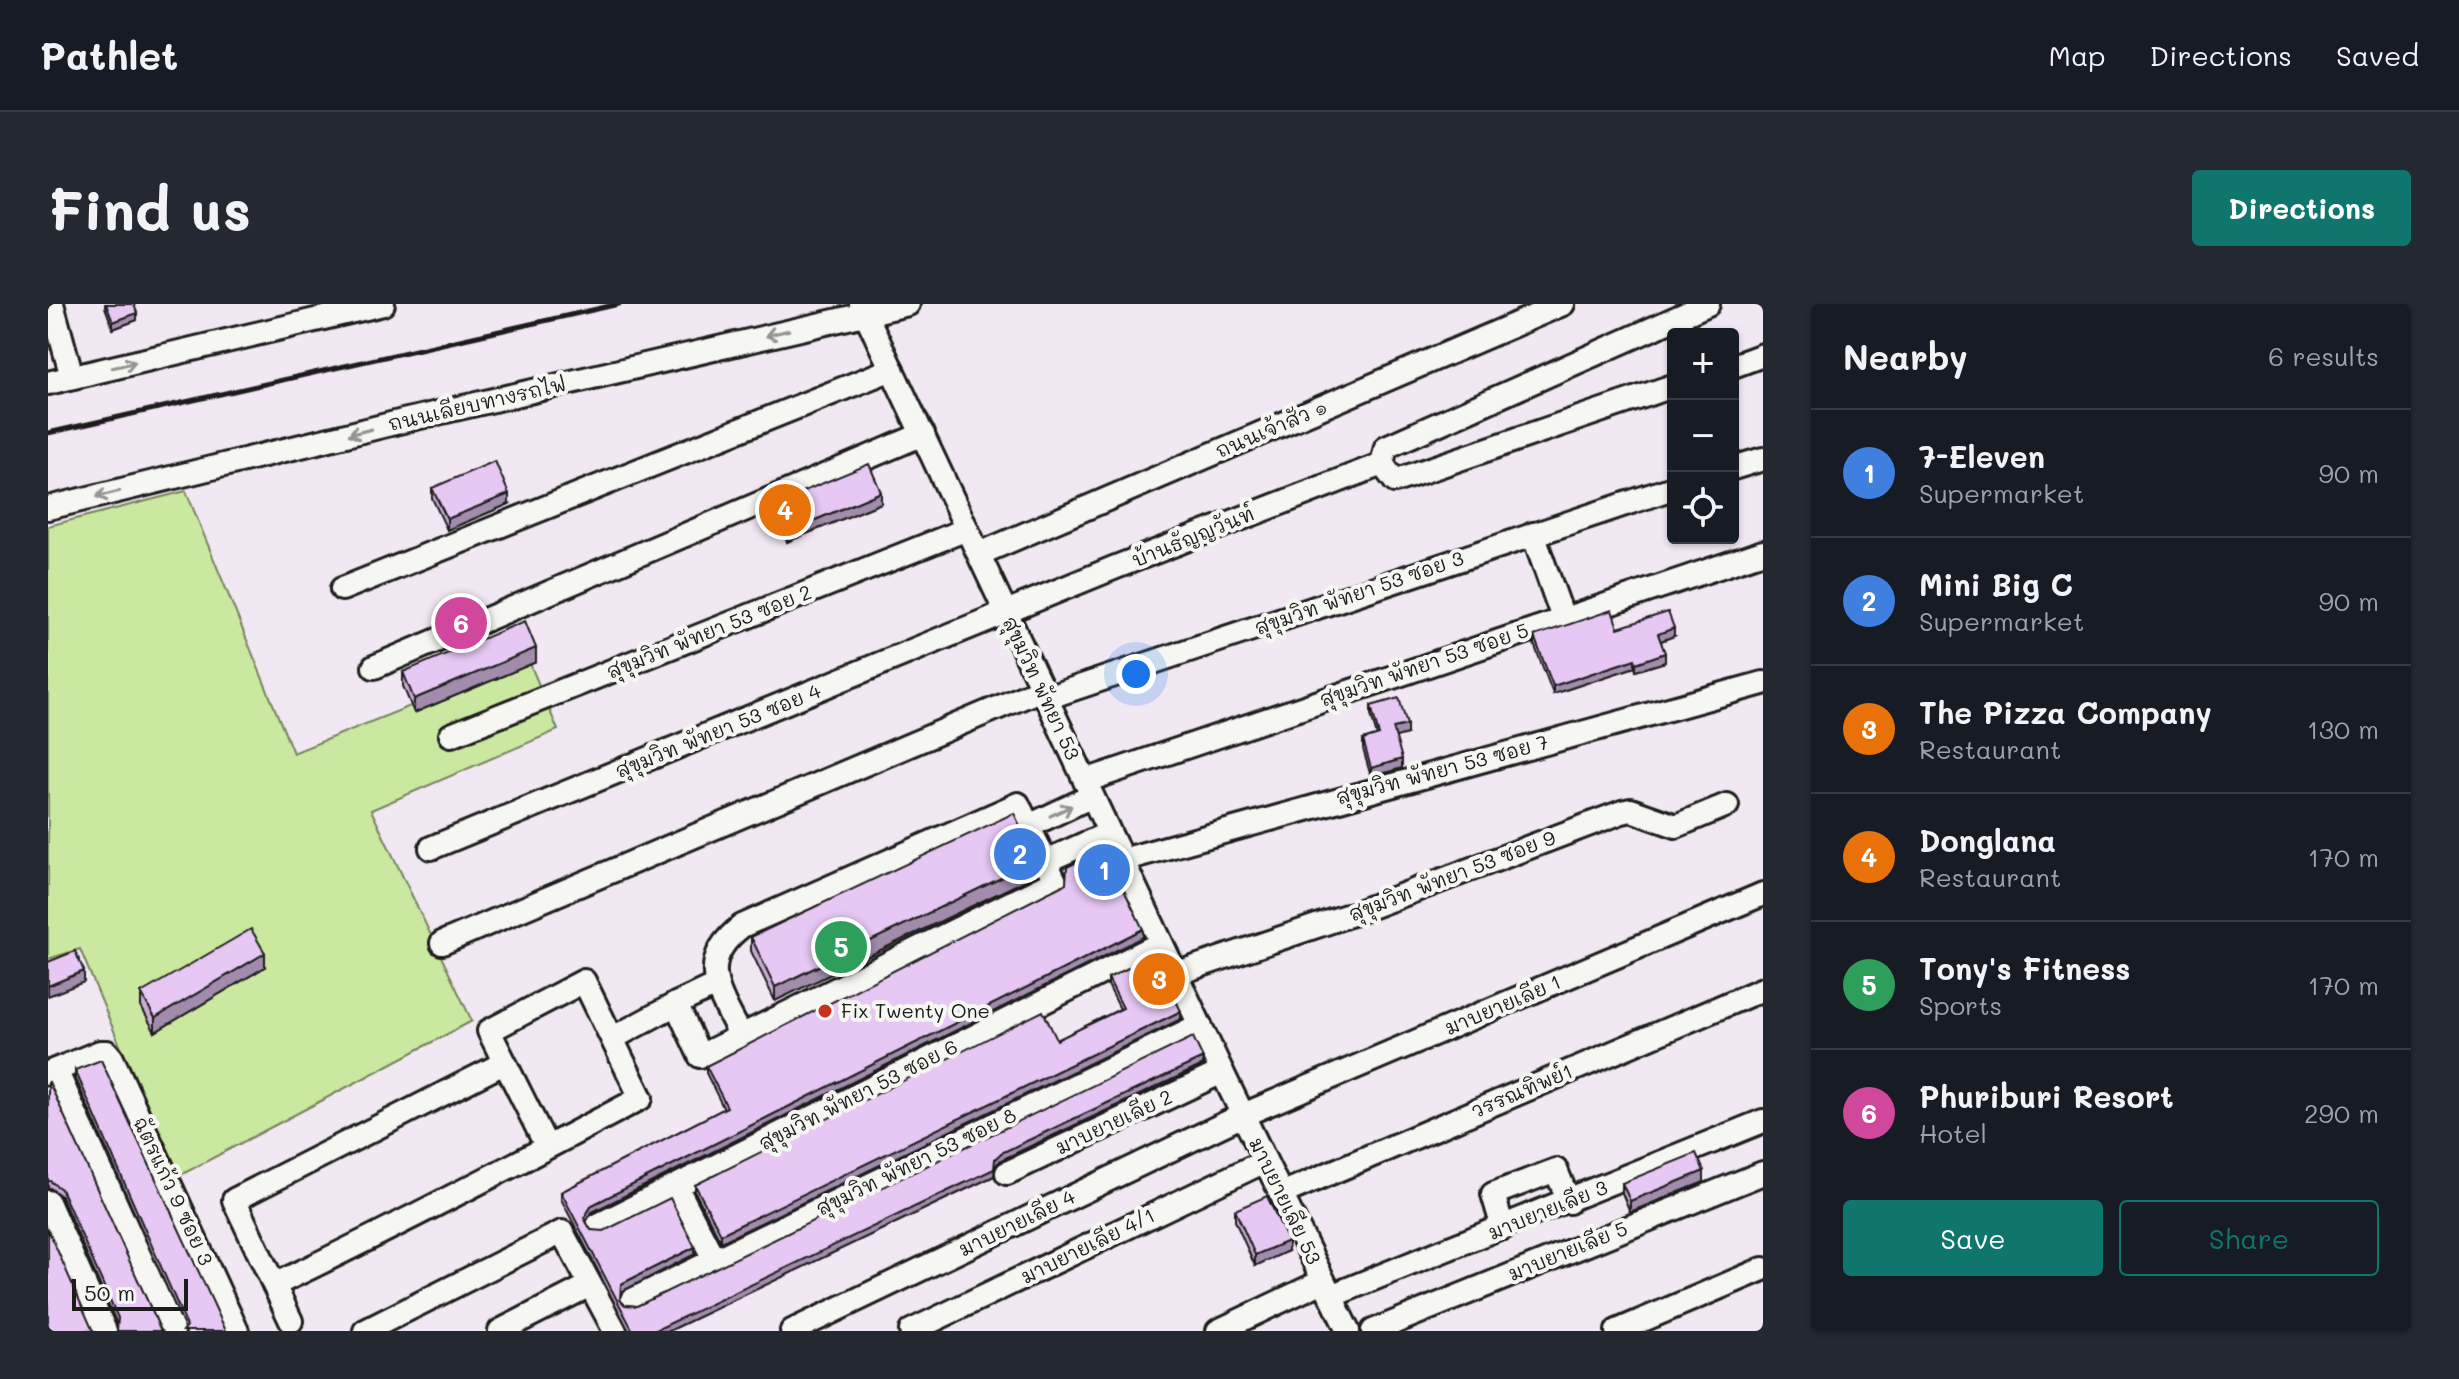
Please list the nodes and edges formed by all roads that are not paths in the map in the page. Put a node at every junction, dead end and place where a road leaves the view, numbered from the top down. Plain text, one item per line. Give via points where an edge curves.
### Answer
1 (52, 304) edge
2 (383, 304) edge
3 (908, 304) edge
4 (1563, 304) edge
5 (1708, 304) edge
6 (863, 308) edge
7 (1763, 355) edge
8 (1739, 364) edge
9 (892, 369) junction
10 (72, 377) junction
11 (48, 383) edge
12 (1667, 388) edge
13 (923, 434) junction
14 (1763, 459) edge
15 (1382, 464) junction
16 (1739, 466) edge
17 (1667, 490) edge
18 (48, 508) edge
19 (967, 529) junction
20 (1533, 534) junction
21 (1763, 552) edge
22 (979, 554) junction
23 (342, 589) dead end
24 (1006, 613) junction
25 (1563, 618) junction
26 (374, 667) dead end
27 (1763, 683) edge
28 (1044, 694) junction
29 (451, 735) dead end
30 (1089, 789) junction
31 (1727, 805) dead end
32 (1029, 826) junction
33 (1109, 833) junction
34 (431, 848) dead end
35 (1122, 860) junction
36 (1046, 861) junction
37 (1763, 894) edge
38 (442, 943) dead end
39 (1161, 943) junction
40 (1175, 974) junction
41 (716, 985) junction
42 (1763, 989) edge
43 (676, 1004) junction
44 (1200, 1025) junction
45 (741, 1036) junction
46 (613, 1038) junction
47 (504, 1063) junction
48 (52, 1072) edge
49 (1222, 1072) junction
50 (1243, 1115) junction
51 (1763, 1121) edge
52 (547, 1147) junction
53 (1265, 1161) junction
54 (1007, 1173) dead end
55 (1763, 1173) edge
56 (676, 1186) junction
57 (1281, 1194) junction
58 (48, 1202) edge
59 (1569, 1202) junction
60 (598, 1225) dead end
61 (1503, 1228) junction
62 (714, 1259) junction
63 (1763, 1269) edge
64 (274, 1285) junction
65 (590, 1285) junction
66 (1327, 1288) junction
67 (632, 1300) dead end
68 (291, 1321) dead end
69 (105, 1331) edge
70 (173, 1331) edge
71 (237, 1331) edge
72 (365, 1331) edge
73 (500, 1331) edge
74 (615, 1331) edge
75 (792, 1331) edge
76 (911, 1331) edge
77 (1218, 1331) edge
78 (1348, 1331) edge
79 (1373, 1331) edge
80 (1617, 1331) edge

1 - 10 street
10 -> 2 street
3 - 6 street, ถนนเลียบทางรถไฟ
4 - 22 street, ถนนเจ้าสัว ๑
5 - 15 street, บ้านธัญญวันท์ via 1386,447
6 - 9 street, สุขุมวิท พัทยา 53
6 -> 18 street, ถนนเลียบทางรถไฟ
7 - 8 street
9 - 13 street, สุขุมวิท พัทยา 53
9 - 23 street
10 - 11 street
12 - 15 street via 1395,481
13 - 19 street, สุขุมวิท พัทยา 53
13 - 26 street
14 - 16 street
15 - 24 street, บ้านธัญญวันท์
17 - 20 street, สุขุมวิท พัทยา 53 ซอย 3
19 - 22 street, สุขุมวิท พัทยา 53
19 - 29 street, สุขุมวิท พัทยา 53 ซอย 2
20 - 25 street
20 - 28 street, สุขุมวิท พัทยา 53 ซอย 3
21 - 25 street, สุขุมวิท พัทยา 53 ซอย 5
22 - 24 street, สุขุมวิท พัทยา 53
24 - 28 street, สุขุมวิท พัทยา 53
24 - 34 street, สุขุมวิท พัทยา 53 ซอย 4
25 - 30 street, สุขุมวิท พัทยา 53 ซอย 5
27 - 35 street, สุขุมวิท พัทยา 53 ซอย 7
28 - 30 street, สุขุมวิท พัทยา 53
28 - 38 street, สุขุมวิท พัทยา 53 ซอย 3
32 -> 30 street, สุขุมวิท พัทยา 53 ซอย 5
30 - 33 street, สุขุมวิท พัทยา 53
31 - 40 street, สุขุมวิท พัทยา 53 ซอย 9 via 1676,826 1631,810 1622,812
32 - 36 street
32 - 41 street via 1018,804 742,926 719,952 712,969
33 - 35 street, สุขุมวิท พัทยา 53
33 - 36 street
35 - 39 street, สุขุมวิท พัทยา 53
36 - 45 street via 1055,881
37 - 50 street, มาบยายเลีย 1
39 - 40 street, สุขุมวิท พัทยา 53
39 - 56 street, สุขุมวิท พัทยา 53 ซอย 6
40 - 44 street, สุขุมวิท พัทยา 53
41 - 43 street
41 - 45 street
42 - 57 street, วรรณทิพย์1
43 - 45 street via 700,1056
43 - 46 street
44 - 49 street, สุขุมวิท พัทยา 53
44 - 62 street, สุขุมวิท พัทยา 53 ซอย 8
46 - 47 street via 584,981 489,1031
46 - 52 street via 641,1098
47 - 52 street
47 - 64 street via 234,1200
48 - 70 street
48 - 71 street, ฉัตรแก้ว 9 ซอย 3 via 107,1052
49 - 50 street, มาบยายเลีย 53
49 - 54 street, มาบยายเลีย 2
50 - 53 street, มาบยายเลีย 53
50 - 75 street, มาบยายเลีย 4
51 - 59 street, มาบยายเลีย 3
52 - 64 street
53 - 57 street, มาบยายเลีย 53
53 - 76 street, มาบยายเลีย 4/1
55 - 79 street, มาบยายเลีย 5
56 - 60 street, สุขุมวิท พัทยา 53 ซอย 6
56 - 62 street
57 - 66 street, มาบยายเลีย 53
58 - 69 street
59 - 61 street, มาบยายเลีย 3
59 - 61 street via 1556,1170 1493,1194
61 - 66 street, มาบยายเลีย 3
62 - 67 street, สุขุมวิท พัทยา 53 ซอย 8
63 - 80 street
64 - 68 street
65 - 72 street via 562,1232
65 - 73 street
65 - 74 street
66 - 77 street, มาบยายเลีย 3
66 - 78 street, มาบยายเลีย 53

